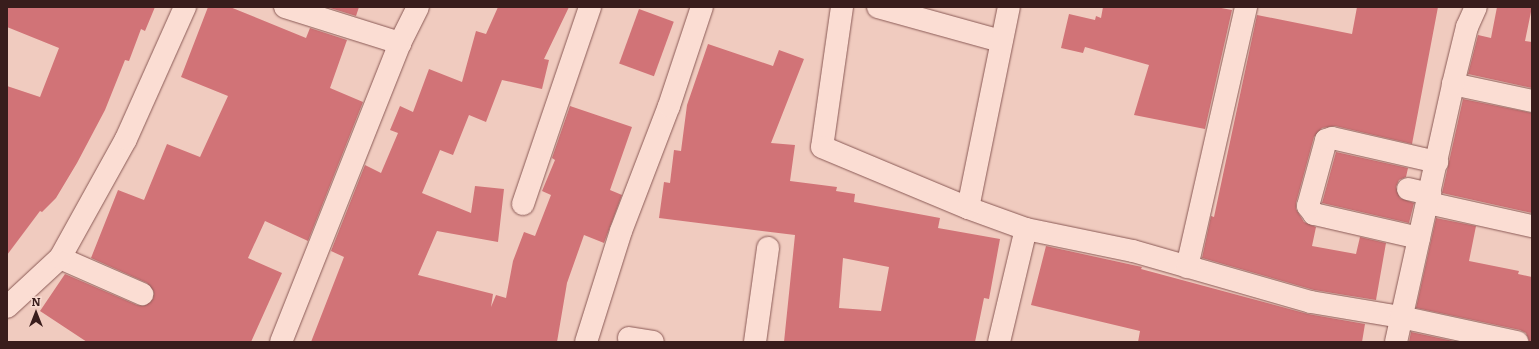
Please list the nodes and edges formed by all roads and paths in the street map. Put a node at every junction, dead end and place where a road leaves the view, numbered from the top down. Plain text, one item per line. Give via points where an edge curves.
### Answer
1 (185, 7) edge
2 (285, 7) edge
3 (418, 7) edge
4 (590, 7) edge
5 (702, 7) edge
6 (842, 7) edge
7 (878, 7) edge
8 (1009, 7) edge
9 (1246, 7) edge
10 (1476, 7) edge
11 (1001, 41) junction
12 (400, 43) junction
13 (1453, 84) junction
14 (1532, 102) edge
15 (1437, 162) junction
16 (1408, 189) dead end
17 (1429, 198) junction
18 (523, 204) dead end
19 (968, 208) junction
20 (1532, 226) edge
21 (1026, 229) junction
22 (1419, 238) junction
23 (768, 248) dead end
24 (60, 258) junction
25 (1187, 267) junction
26 (142, 294) dead end
27 (7, 307) edge
28 (1401, 317) junction
29 (630, 338) dead end
30 (281, 342) edge
31 (586, 342) edge
32 (653, 342) edge
33 (755, 342) edge
34 (999, 342) edge
35 (1396, 342) edge
36 (1517, 342) edge

1 - 24 street via 126,139
2 - 12 street
3 - 12 street
4 - 18 street
5 - 31 street via 621,231
6 - 19 street via 822,147
7 - 11 street
8 - 11 street
9 - 25 street
10 - 13 street via 1467,27
11 - 19 street
12 - 30 street
13 - 14 street
13 - 15 street
15 - 17 street
15 - 22 street via 1332,138 1326,140 1308,206 1314,214
16 - 17 street
17 - 20 street
17 - 22 street
19 - 21 street
21 - 25 street via 1092,241
21 - 34 street
22 - 28 street
23 - 33 street
24 - 26 street
24 - 27 street
25 - 28 street via 1311,302
28 - 35 street
28 - 36 street
29 - 32 street

